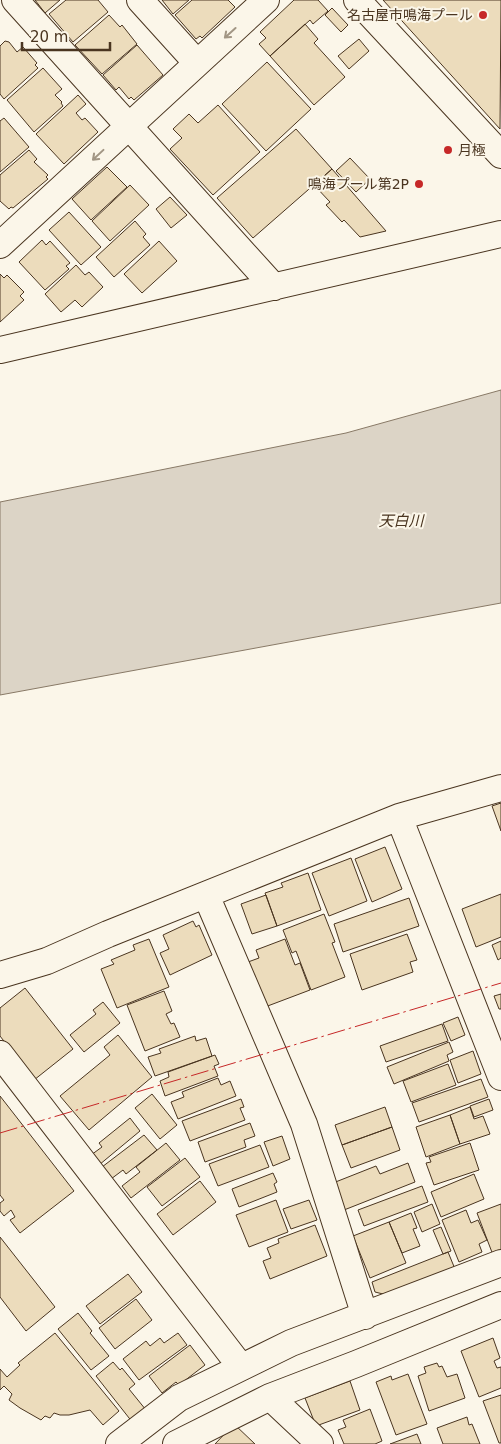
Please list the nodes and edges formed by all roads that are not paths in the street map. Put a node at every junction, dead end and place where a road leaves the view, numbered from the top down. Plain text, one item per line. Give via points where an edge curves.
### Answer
1 (15, 0) edge
2 (140, 0) edge
3 (266, 0) edge
4 (357, 0) edge
5 (197, 63) junction
6 (129, 126) junction
7 (501, 155) edge
8 (4, 233) edge
9 (501, 234) edge
10 (274, 287) junction
11 (0, 350) edge
12 (501, 788) edge
13 (399, 817) junction
14 (206, 895) junction
15 (0, 975) edge
16 (0, 1054) edge
17 (501, 1077) edge
18 (501, 1263) edge
19 (501, 1305) edge
20 (365, 1316) junction
21 (241, 1367) junction
22 (270, 1396) junction
23 (119, 1444) edge
24 (176, 1444) edge
25 (320, 1444) edge

1 - 6 street
2 - 5 street
3 -> 5 street
4 - 7 street
5 - 6 street
6 -> 8 street
6 - 10 street
9 - 10 street
10 - 11 street
12 - 13 street
13 - 14 street
13 - 17 street
14 - 15 street via 47,961
14 - 20 street via 304,1124
16 - 21 street
18 - 20 street
19 - 22 street
20 - 21 street via 291,1343
21 - 23 street via 179,1398
22 - 24 street
22 - 25 street

